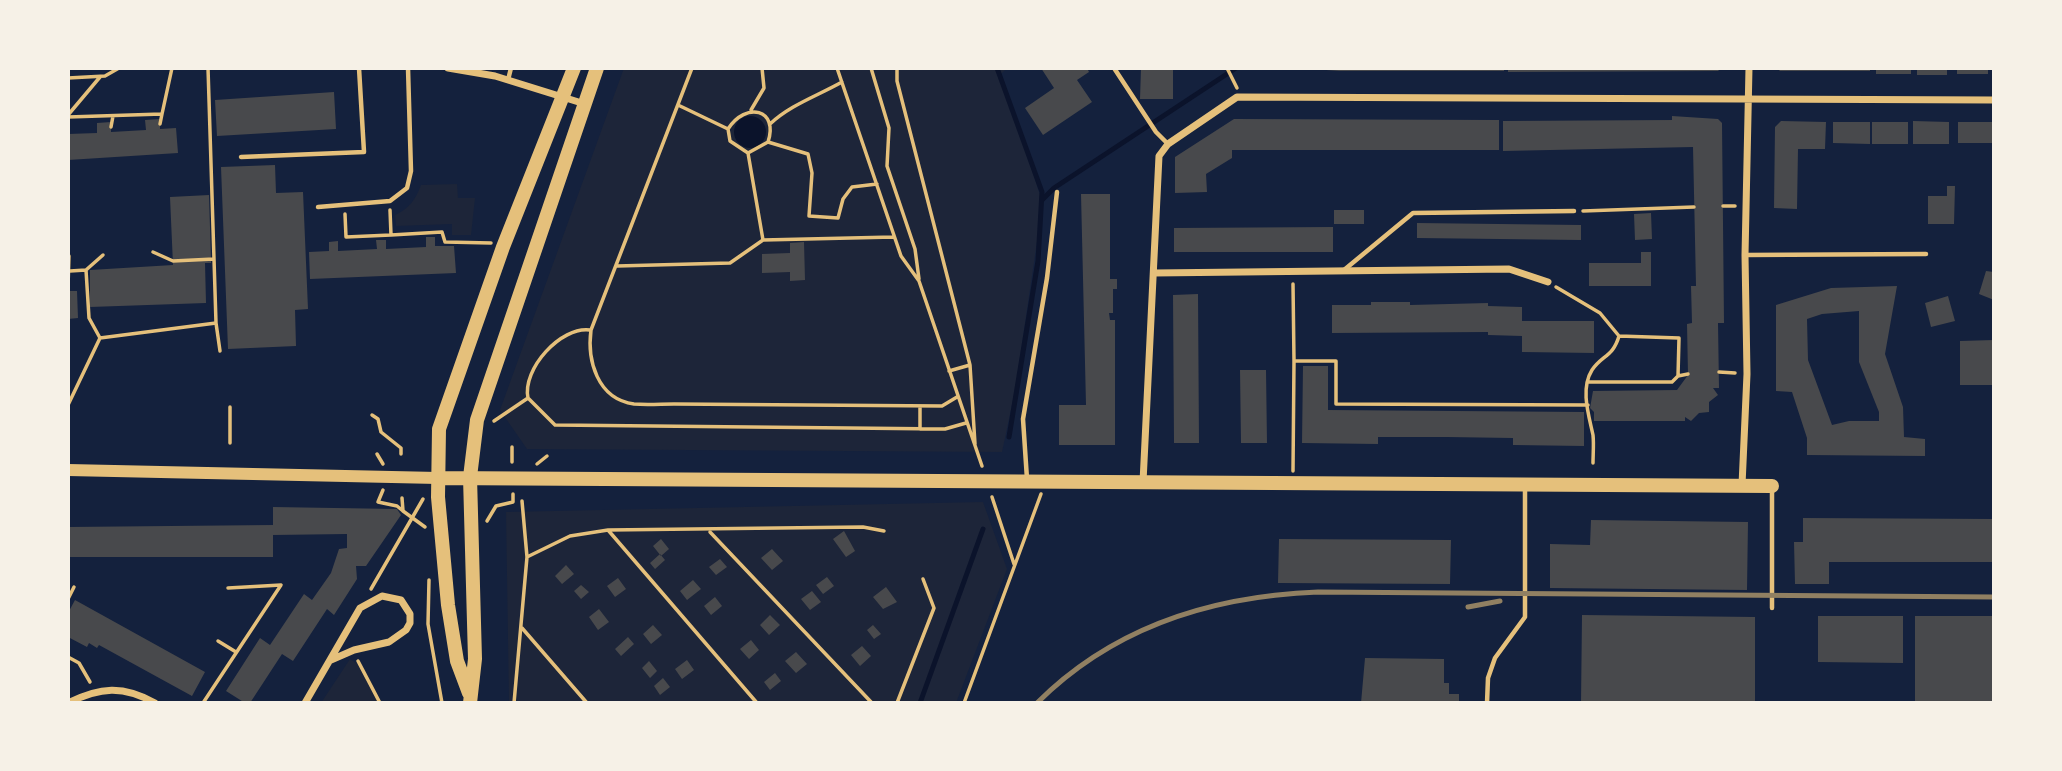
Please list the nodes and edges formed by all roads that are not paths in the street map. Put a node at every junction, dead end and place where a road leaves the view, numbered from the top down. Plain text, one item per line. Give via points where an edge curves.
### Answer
1 (359, 68) edge
2 (408, 68) edge
3 (448, 68) edge
4 (511, 68) edge
5 (574, 68) edge
6 (597, 68) edge
7 (1114, 68) edge
8 (1749, 68) edge
9 (508, 80) junction
10 (562, 97) junction
11 (1750, 99) junction
12 (1994, 100) edge
13 (585, 104) junction
14 (1168, 144) junction
15 (241, 158) dead end
16 (1057, 192) dead end
17 (318, 207) dead end
18 (1574, 211) road end
19 (1926, 254) dead end
20 (1745, 255) junction
21 (1344, 271) junction
22 (1154, 273) junction
23 (1548, 282) road end
24 (68, 470) edge
25 (470, 477) junction
26 (438, 478) junction
27 (1028, 482) junction
28 (1143, 482) junction
29 (1525, 485) junction
30 (1742, 486) junction
31 (1772, 486) joint
32 (1772, 608) dead end
33 (331, 660) junction
34 (470, 699) edge
35 (68, 703) edge
36 (155, 703) edge
37 (305, 703) edge
38 (1487, 703) edge

1 - 15 lane via 363,152
2 - 17 lane via 411,176 407,188 390,201
3 - 9 street
4 - 9 lane
5 - 10 main road
6 - 13 main road
7 - 14 lane
8 - 11 street
9 - 10 street
10 - 13 street
10 - 26 main road via 441,420
11 - 12 street
11 - 14 street via 1237,97
11 - 20 street
13 - 25 main road via 477,420
14 - 22 street via 1159,156
16 - 27 lane via 1023,419
18 - 21 lane via 1413,213
19 - 20 lane
20 - 30 street via 1747,374
21 - 22 street
21 - 23 street via 1509,269
22 - 28 street
24 - 26 street
25 - 26 main road
25 - 27 main road
25 - 34 main road via 475,660
26 - 34 main road via 448,605 457,661
27 - 28 main road
28 - 29 main road
29 - 30 main road
29 - 38 lane via 1525,617 1495,658
30 - 31 main road
31 - 32 lane
33 - 33 street via 365,604 382,596 401,600 410,614 401,636
33 - 37 street
35 - 36 street via 95,690 135,692

